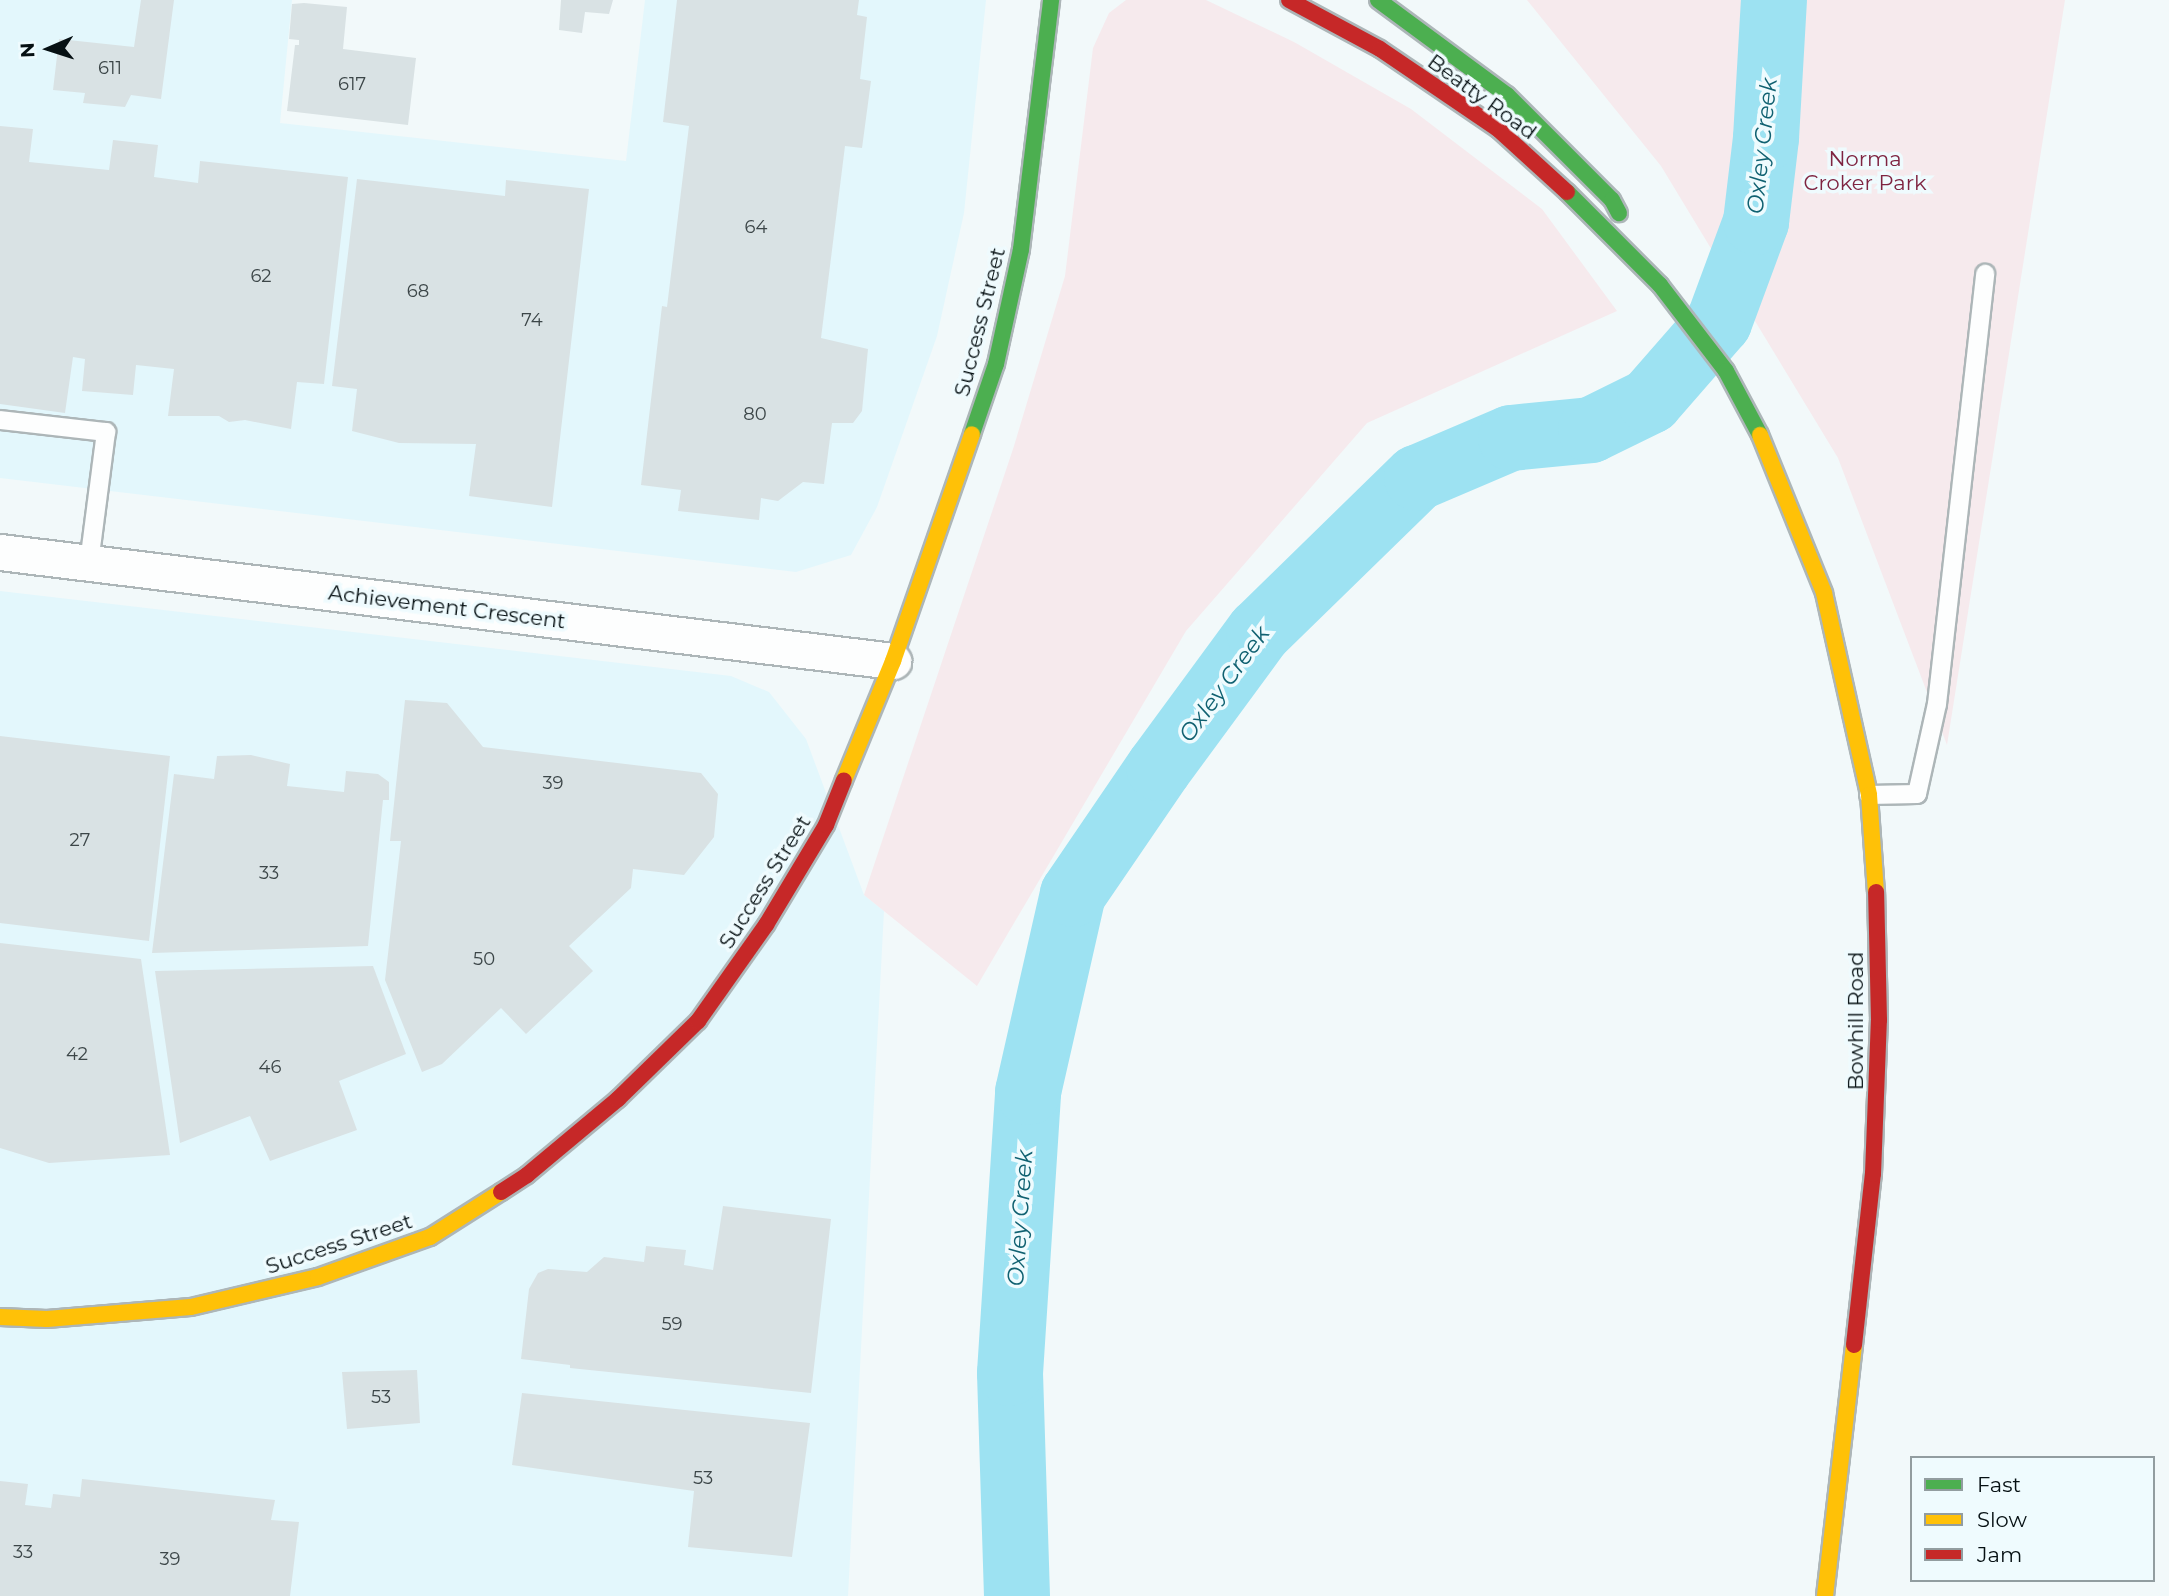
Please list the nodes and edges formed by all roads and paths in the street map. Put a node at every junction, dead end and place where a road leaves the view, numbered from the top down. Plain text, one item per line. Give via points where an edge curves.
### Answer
1 (1064, 0) edge
2 (1289, 0) edge
3 (1378, 0) edge
4 (1051, 7) edge
5 (1985, 274) dead end
6 (1660, 285) junction
7 (0, 420) edge
8 (1771, 459) joint
9 (0, 552) edge
10 (89, 563) junction
11 (893, 661) junction
12 (1869, 795) junction
13 (0, 1317) edge
14 (1825, 1596) edge

1 - 4 main road
2 - 6 main road, Beatty Road via 1380,49 1499,130
3 - 6 main road, Beatty Road via 1507,95 1564,151 1612,200
4 - 11 main road, Success Street via 1021,249 996,364
5 - 12 lane via 1937,704 1917,794
6 - 8 main road, Beatty Road via 1726,371
7 - 10 lane via 106,432
8 - 12 main road, Bowhill Road via 1824,593
9 - 10 street, Achievement Crescent
10 - 11 street, Achievement Crescent
11 - 13 main road, Success Street via 826,825 766,925 698,1021 618,1099 527,1175 430,1237 318,1277 191,1307 47,1319
12 - 14 main road, Bowhill Road via 1876,870 1879,1020 1873,1174

